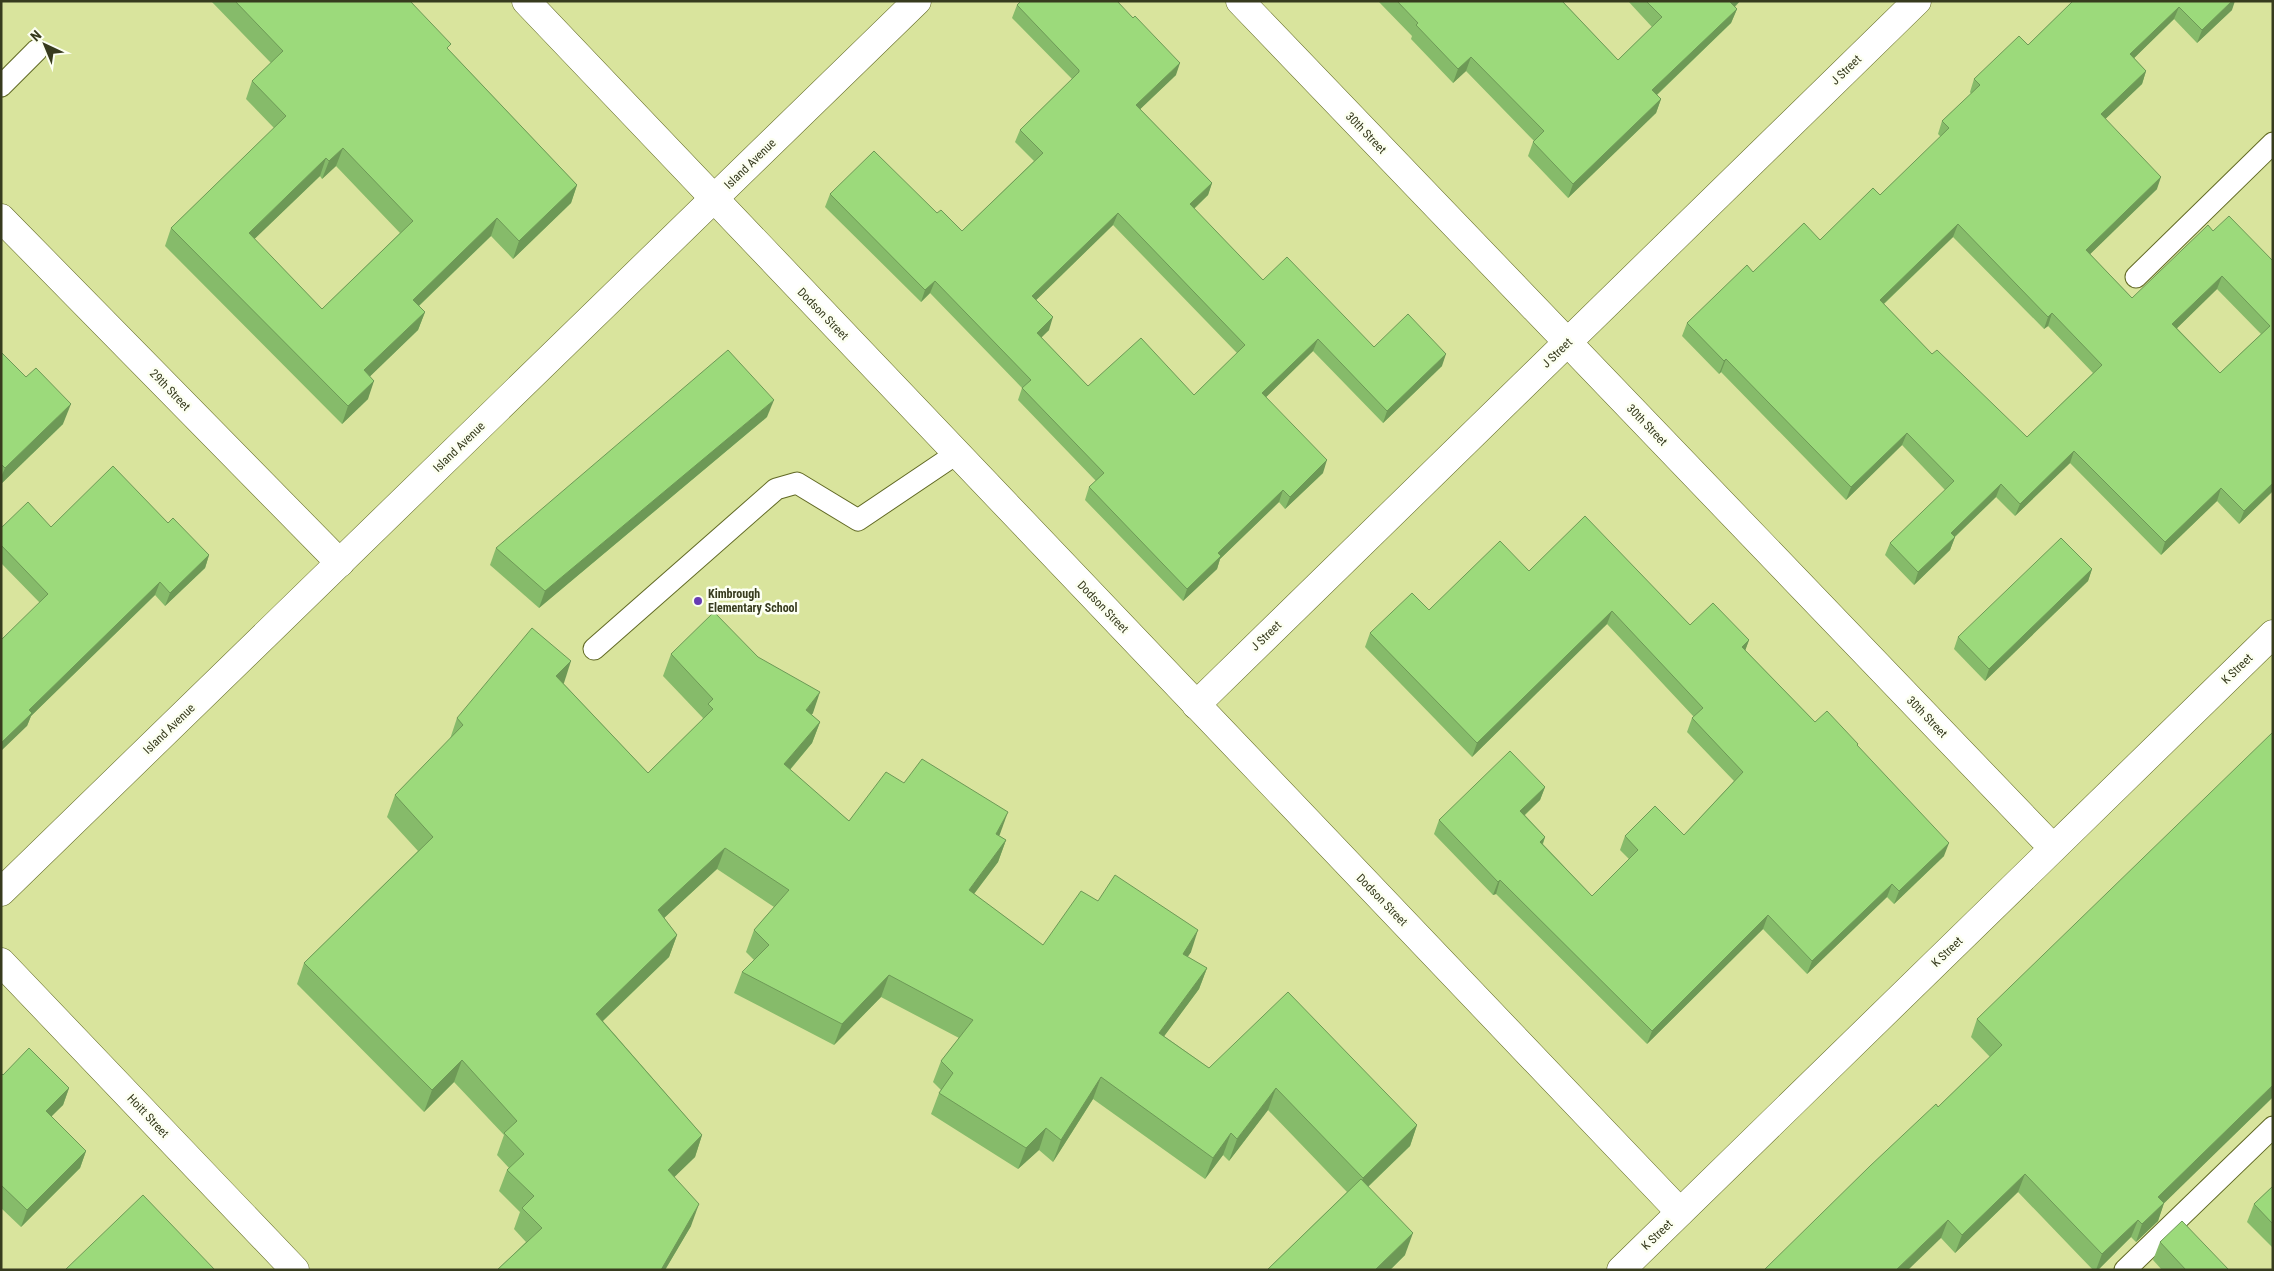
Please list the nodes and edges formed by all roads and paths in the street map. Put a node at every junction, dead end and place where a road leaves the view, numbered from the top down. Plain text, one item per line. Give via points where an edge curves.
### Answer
1 (526, 1) edge
2 (917, 1) edge
3 (1240, 1) edge
4 (1917, 1) edge
5 (37, 50) dead end
6 (1, 86) edge
7 (2273, 143) edge
8 (714, 199) junction
9 (1, 218) edge
10 (2136, 277) dead end
11 (1568, 343) junction
12 (956, 454) junction
13 (340, 563) junction
14 (2273, 634) edge
15 (594, 649) dead end
16 (1196, 705) junction
17 (2054, 848) junction
18 (1, 892) edge
19 (1, 962) edge
20 (2273, 1127) edge
21 (1680, 1212) junction
22 (295, 1270) edge
23 (1621, 1270) edge
24 (2125, 1270) edge

1 - 8 street, Dodson Street
2 - 8 street, Island Avenue
3 - 11 street, 30th Street
4 - 11 street, J Street
5 - 6 lane
7 - 10 lane
8 - 12 street, Dodson Street
8 - 13 street, Island Avenue
9 - 13 street, 29th Street
11 - 16 street, J Street
11 - 17 street, 30th Street
12 - 15 lane via 858,520 797,483 776,489
12 - 16 street, Dodson Street
13 - 18 street, Island Avenue
14 - 17 street, K Street
16 - 21 street, Dodson Street
17 - 21 street, K Street
19 - 22 street, Hoitt Street
20 - 24 lane
21 - 23 street, K Street

